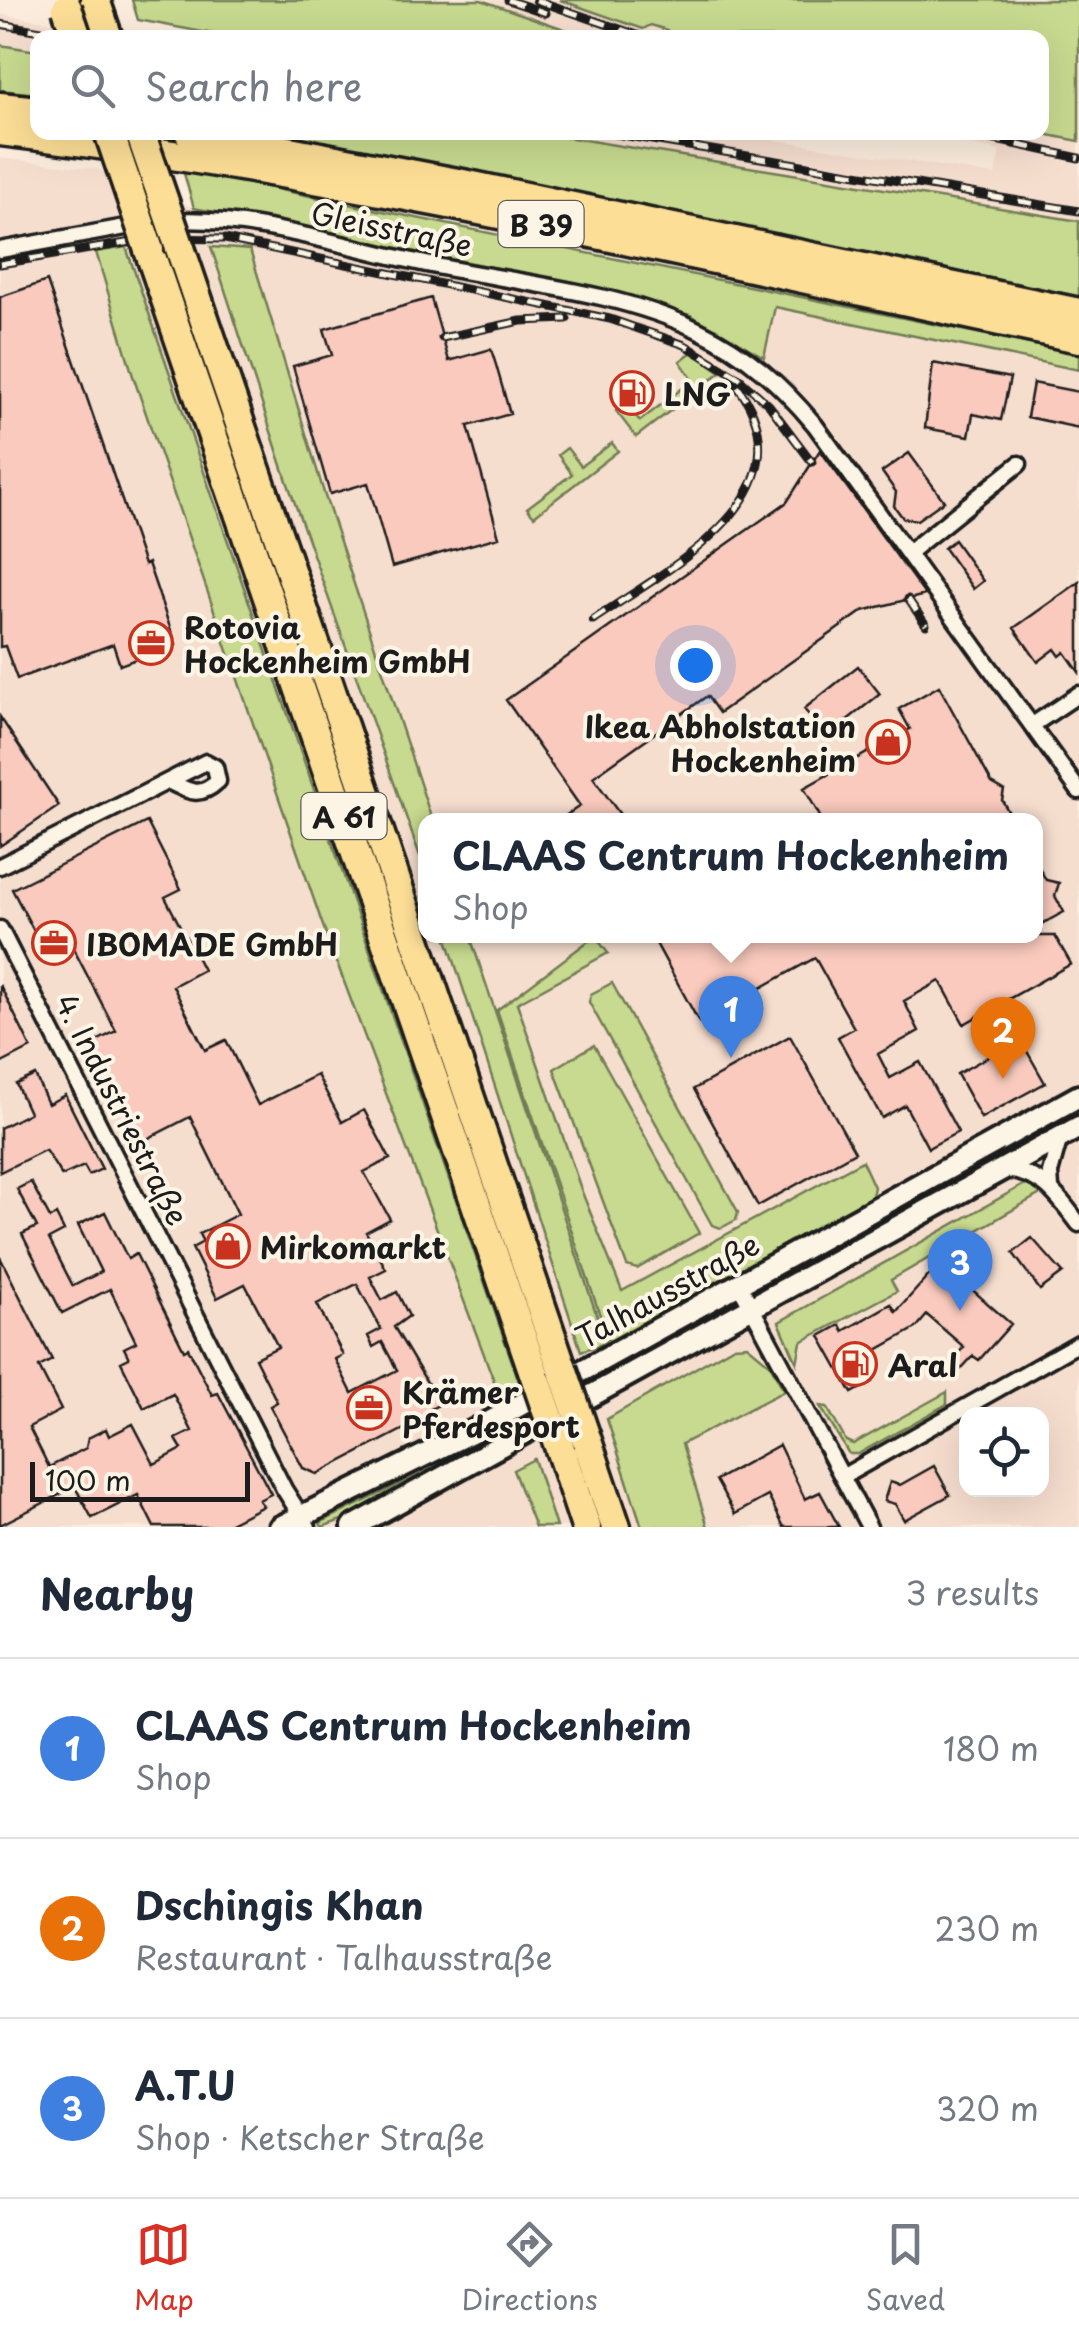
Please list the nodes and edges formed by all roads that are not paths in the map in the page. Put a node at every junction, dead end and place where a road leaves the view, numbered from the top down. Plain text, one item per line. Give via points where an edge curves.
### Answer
1 (65, 4) edge
2 (74, 30) edge
3 (0, 106) edge
4 (30, 110) edge
5 (0, 131) edge
6 (30, 135) edge
7 (62, 140) edge
8 (112, 140) edge
9 (143, 140) edge
10 (152, 140) edge
11 (232, 140) edge
12 (158, 186) junction
13 (0, 250) edge
14 (1079, 312) edge
15 (1079, 338) edge
16 (1018, 464) dead end
17 (908, 553) junction
18 (1079, 694) edge
19 (1034, 724) junction
20 (170, 782) dead end
21 (1079, 792) edge
22 (0, 866) edge
23 (0, 929) edge
24 (1079, 1096) edge
25 (1079, 1127) edge
26 (1060, 1138) junction
27 (1002, 1170) junction
28 (1051, 1188) junction
29 (1079, 1224) edge
30 (739, 1284) junction
31 (750, 1308) junction
32 (1079, 1343) edge
33 (842, 1476) junction
34 (304, 1522) edge
35 (280, 1527) edge
36 (353, 1527) edge
37 (586, 1527) edge
38 (616, 1527) edge
39 (869, 1527) edge

1 - 2 highway, bridge
3 - 4 highway
5 - 6 highway, B 39
7 - 15 highway, B 39 via 430,201
8 - 37 highway, A 61, bridge
9 - 12 highway, A 61, bridge
10 - 12 highway, A 61, bridge
11 - 14 highway, B 39
12 - 38 highway, A 61, bridge
13 - 17 street, Gleisstraße via 126,226 205,221 660,314 718,340 784,387
16 - 17 street
17 - 19 street, Gleisstraße
18 - 19 street
19 - 21 street, Gleisstraße
20 - 22 street
23 - 34 street, 4. Industriestraße
24 - 30 main road, Talhausstraße
25 - 26 main road, Talhausstraße
26 - 27 main road, Talhausstraße
26 - 28 street
27 - 28 street via 1034,1175
27 - 31 main road, Talhausstraße
28 - 29 street
30 - 31 street
30 - 34 main road, Talhausstraße
31 - 33 street
31 - 36 main road, Talhausstraße
32 - 33 street
33 - 39 street
34 - 35 main road, Talhausstraße

